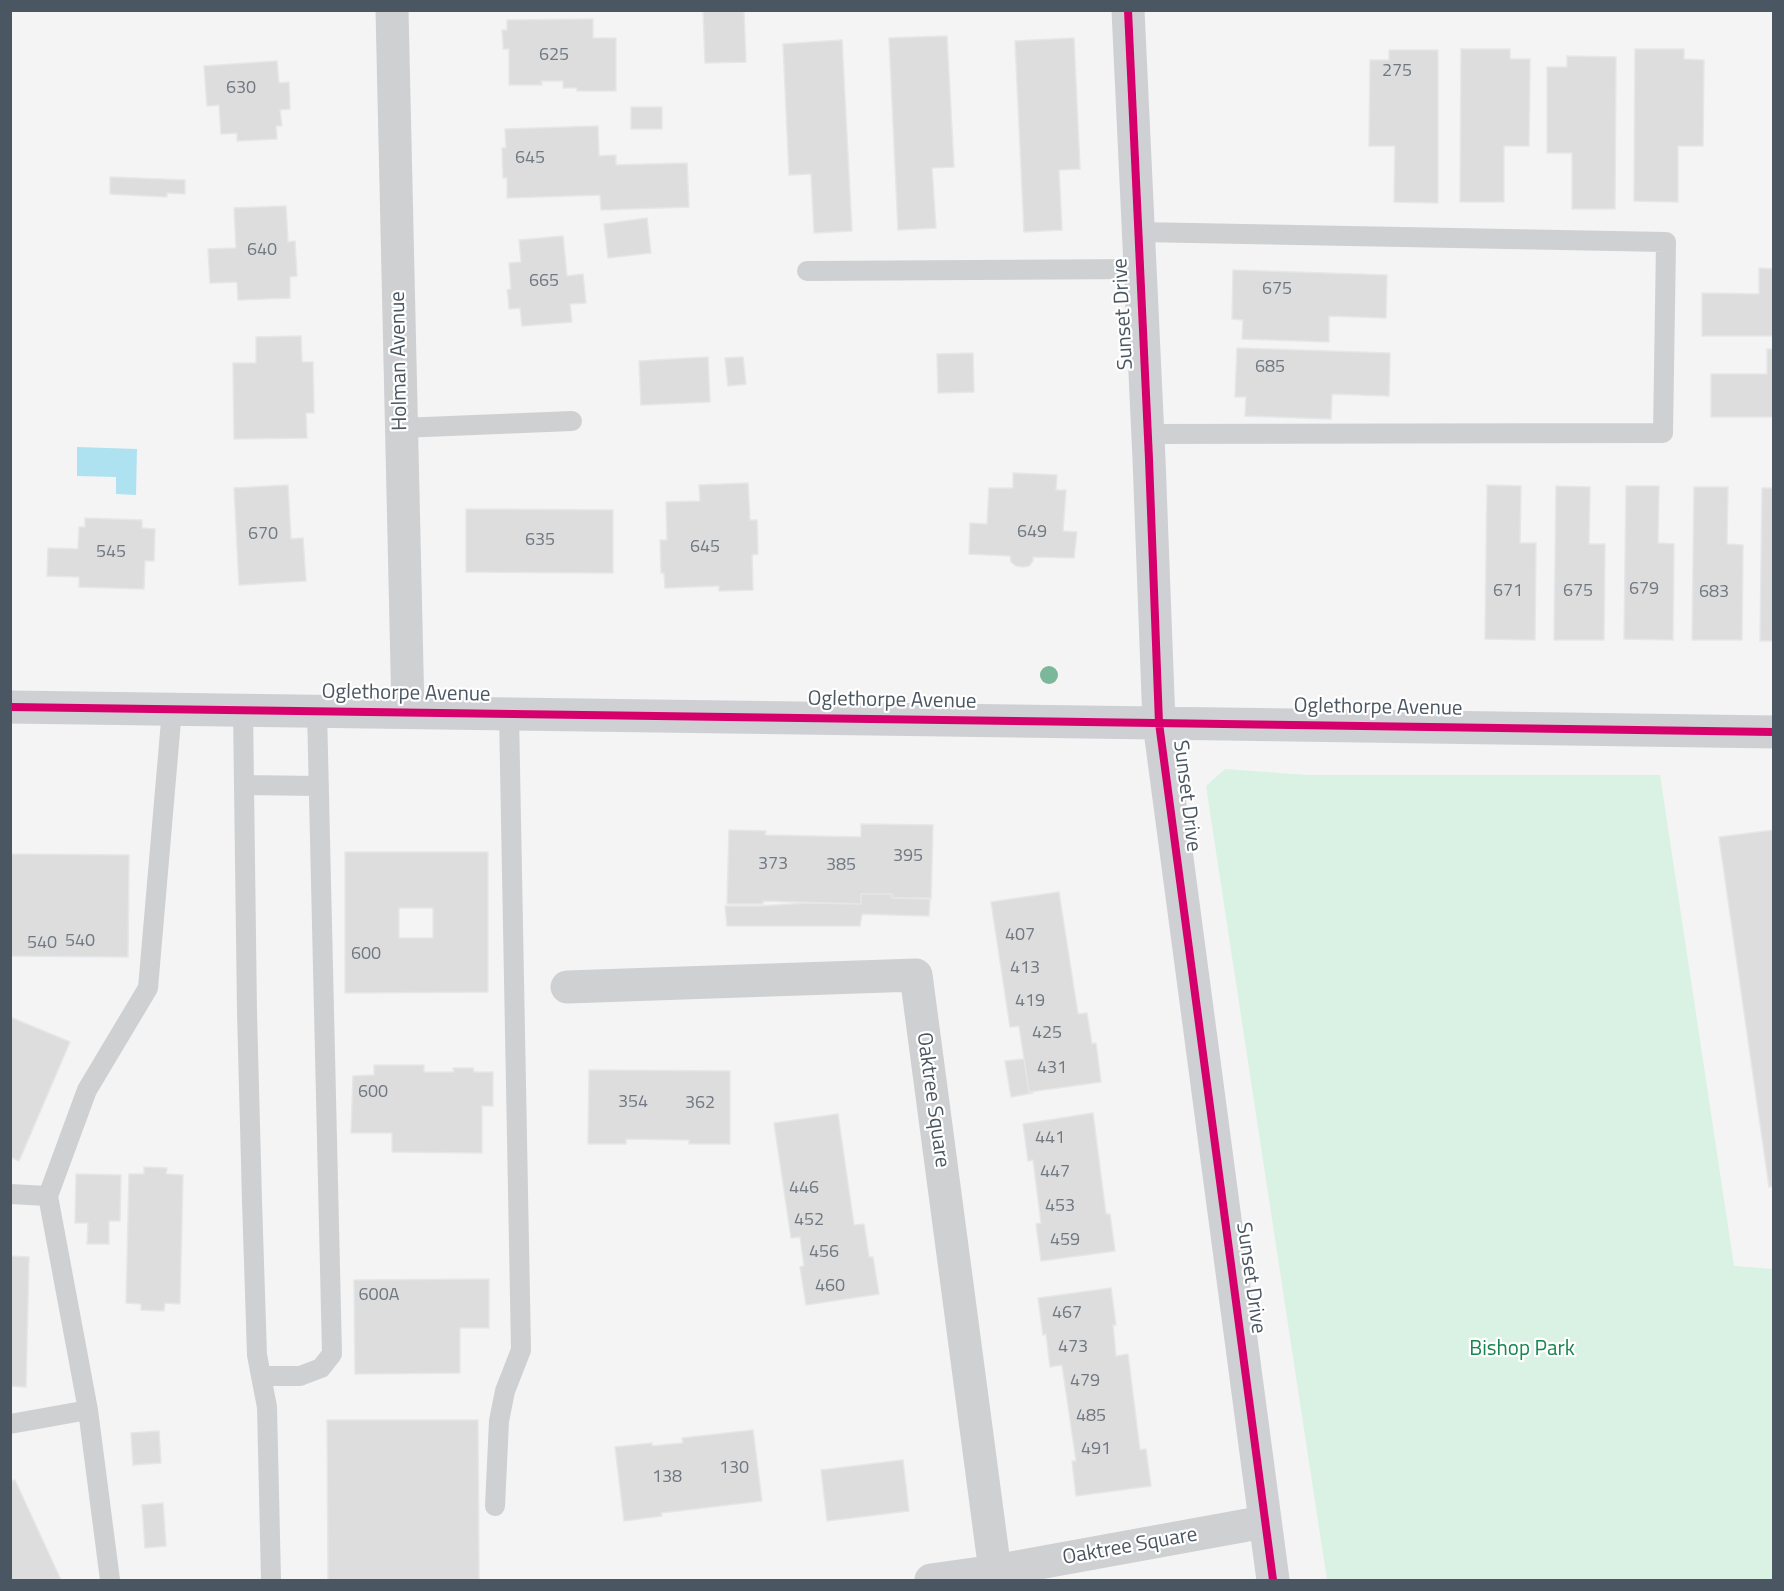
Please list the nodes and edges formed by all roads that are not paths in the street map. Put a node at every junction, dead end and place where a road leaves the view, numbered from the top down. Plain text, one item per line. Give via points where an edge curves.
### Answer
1 (392, 10) edge
2 (1128, 10) edge
3 (1139, 232) junction
4 (1140, 269) junction
5 (807, 271) dead end
6 (572, 421) dead end
7 (401, 428) junction
8 (1148, 434) junction
9 (10, 707) edge
10 (172, 709) junction
11 (243, 709) junction
12 (317, 710) junction
13 (408, 712) junction
14 (509, 714) junction
15 (1159, 723) junction
16 (1773, 732) edge
17 (244, 784) junction
18 (319, 786) junction
19 (567, 987) dead end
20 (10, 1194) edge
21 (48, 1196) junction
22 (261, 1376) junction
23 (88, 1410) junction
24 (10, 1424) edge
25 (495, 1506) dead end
26 (1264, 1522) junction
27 (995, 1571) junction
28 (110, 1581) edge
29 (271, 1581) edge
30 (931, 1581) edge
31 (1273, 1581) edge

1 - 7 street, Holman Avenue
2 - 3 main road, Sunset Drive
3 - 4 main road, Sunset Drive
3 - 8 lane via 1666,242 1663,433
4 - 5 lane
4 - 8 main road, Sunset Drive
6 - 7 lane
7 - 13 street, Holman Avenue
8 - 15 main road, Sunset Drive
9 - 10 main road, Oglethorpe Avenue
10 - 11 main road, Oglethorpe Avenue
10 - 21 lane via 148,988 87,1090
11 - 12 main road, Oglethorpe Avenue
11 - 17 lane
12 - 13 main road, Oglethorpe Avenue
12 - 18 lane
13 - 14 main road, Oglethorpe Avenue
14 - 15 main road, Oglethorpe Avenue
14 - 25 lane via 521,1350 505,1391 499,1421
15 - 16 main road, Oglethorpe Avenue
15 - 26 main road, Sunset Drive
17 - 18 lane
17 - 22 lane via 247,1036 257,1354
18 - 22 lane via 332,1353 321,1368 300,1376
19 - 27 street, Oaktree Square via 916,975
20 - 21 lane
21 - 23 lane
22 - 29 lane via 267,1407
23 - 24 lane
23 - 28 lane
26 - 27 street, Oaktree Square
26 - 31 main road, Sunset Drive
27 - 30 street, Oaktree Square

